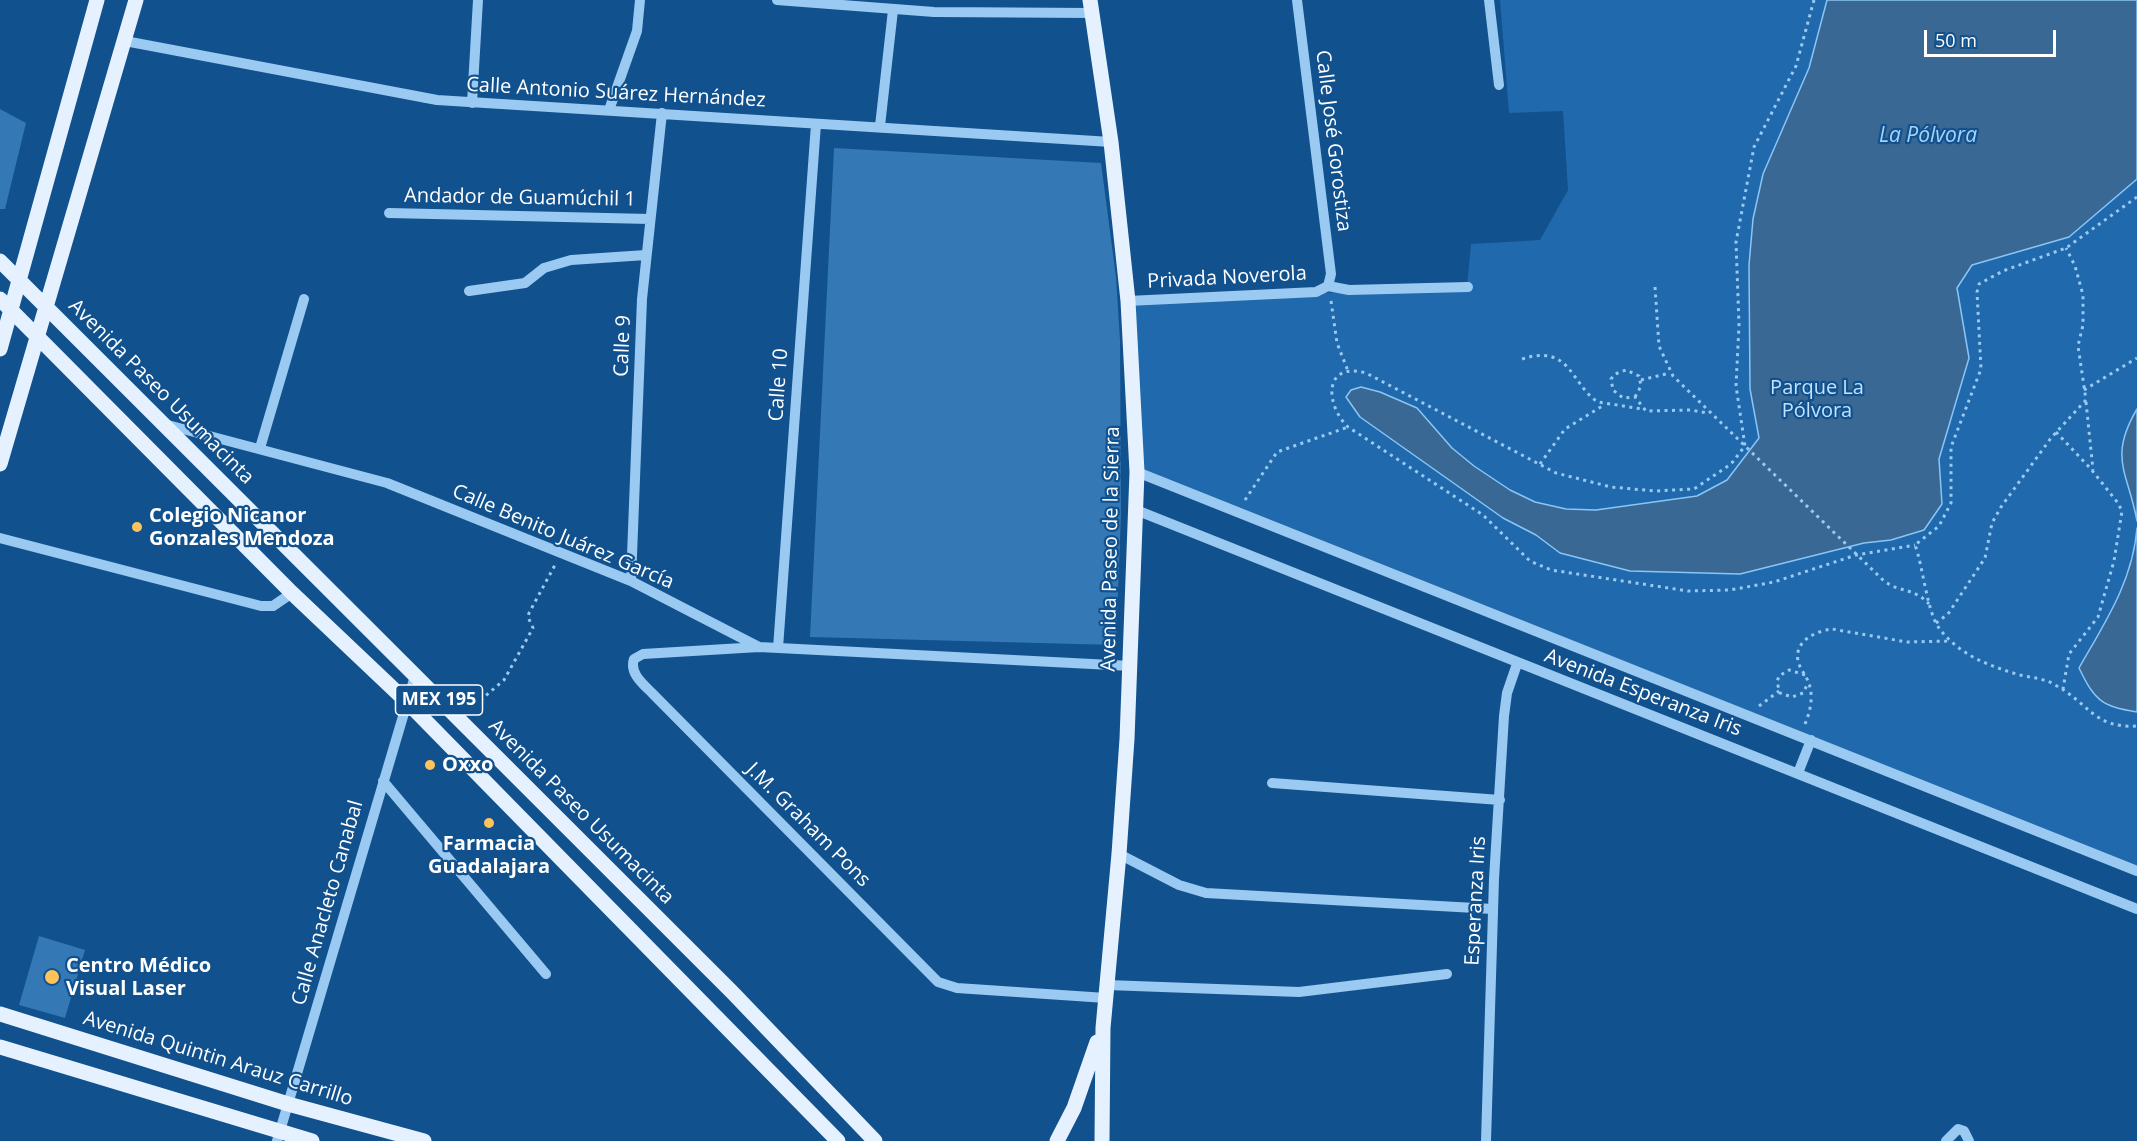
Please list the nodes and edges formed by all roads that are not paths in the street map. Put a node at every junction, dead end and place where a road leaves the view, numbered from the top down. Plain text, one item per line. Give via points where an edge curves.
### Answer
1 (97, 0) edge
2 (136, 0) edge
3 (478, 0) edge
4 (640, 0) edge
5 (777, 0) edge
6 (1297, 0) edge
7 (1489, 0) edge
8 (1091, 6) edge
9 (893, 10) junction
10 (124, 41) junction
11 (1499, 85) dead end
12 (472, 103) junction
13 (609, 110) junction
14 (662, 113) junction
15 (816, 124) junction
16 (880, 126) junction
17 (1111, 142) junction
18 (389, 213) dead end
19 (650, 219) junction
20 (646, 255) junction
21 (0, 261) edge
22 (20, 280) junction
23 (1328, 286) junction
24 (1468, 287) dead end
25 (469, 291) dead end
26 (0, 299) edge
27 (304, 299) dead end
28 (1128, 302) junction
29 (46, 308) junction
30 (11, 311) junction
31 (37, 336) junction
32 (0, 349) edge
33 (162, 423) junction
34 (260, 448) junction
35 (0, 464) edge
36 (1137, 472) junction
37 (1136, 510) junction
38 (0, 538) edge
39 (631, 581) junction
40 (292, 593) junction
41 (759, 647) junction
42 (778, 648) junction
43 (1517, 664) junction
44 (1131, 666) junction
45 (415, 676) junction
46 (406, 701) junction
47 (1805, 738) junction
48 (1798, 773) junction
49 (383, 781) junction
50 (1272, 783) dead end
51 (1500, 800) junction
52 (1119, 854) junction
53 (2137, 871) edge
54 (1493, 909) junction
55 (2137, 909) edge
56 (546, 974) dead end
57 (1447, 974) dead end
58 (1107, 992) junction
59 (0, 1014) edge
60 (1102, 1028) junction
61 (0, 1047) edge
62 (288, 1104) junction
63 (1065, 1125) junction
64 (278, 1137) edge
65 (312, 1141) edge
66 (424, 1141) edge
67 (838, 1141) edge
68 (875, 1141) edge
69 (1048, 1141) edge
70 (1057, 1141) edge
71 (1101, 1141) edge
72 (1486, 1141) edge
73 (1946, 1141) edge
74 (1970, 1141) edge

1 - 22 main road
2 - 10 main road
3 - 12 street
4 - 13 street via 637,31
5 - 9 street
6 - 23 street, Calle José Gorostiza via 1331,274
7 - 11 street
8 - 9 street via 986,14
8 - 17 main road, Avenida Paseo de la Sierra
9 - 16 street
10 - 12 street, Calle Antonio Suárez Hernández via 404,94
10 - 29 main road
12 - 13 street, Calle Antonio Suárez Hernández
13 - 14 street, Calle Antonio Suárez Hernández
14 - 15 street, Calle Antonio Suárez Hernández
14 - 19 street, Calle 9
15 - 16 street, Calle Antonio Suárez Hernández
15 - 42 street, Calle 10
16 - 17 street, Calle Antonio Suárez Hernández
17 - 28 main road, Avenida Paseo de la Sierra
18 - 19 street, Andador de Guamúchil 1
19 - 20 street, Calle 9
20 - 25 street via 571,260 544,268 525,282
20 - 39 street, Calle 9
21 - 22 main road, Avenida Paseo Usumacinta / MEX 195
22 - 29 main road, Avenida Paseo Usumacinta / MEX 195
22 - 30 main road
23 - 24 street via 1348,290
23 - 28 street, Privada Noverola via 1316,292
26 - 30 main road, MEX 195
27 - 34 street
28 - 36 main road, Avenida Paseo de la Sierra
29 - 31 main road
29 - 33 main road, Avenida Paseo Usumacinta / MEX 195
30 - 31 main road, MEX 195
30 - 32 main road
31 - 35 main road
31 - 40 main road, MEX 195
33 - 34 street, Calle Benito Juárez García
33 - 45 main road, Avenida Paseo Usumacinta / MEX 195
34 - 39 street, Calle Benito Juárez García via 387,483
36 - 37 main road, Avenida Paseo de la Sierra
36 - 47 street, Avenida Esperanza Iris
37 - 43 street, Avenida Esperanza Iris
37 - 44 main road, Avenida Paseo de la Sierra
38 - 40 street via 261,606 273,606
39 - 41 street, Calle Benito Juárez García
40 - 46 main road, MEX 195
41 - 42 street, Calle Benito Juárez García
41 - 58 street, J.M. Graham Pons via 643,654 634,659 633,668 651,693 938,982 963,988
42 - 44 street, Calle Benito Juárez García
43 - 48 street, Avenida Esperanza Iris
43 - 51 street, Esperanza Iris via 1506,699
44 - 52 main road, Avenida Paseo de la Sierra
45 - 46 street, Calle Anacleto Canabal
45 - 68 main road, Avenida Paseo Usumacinta / MEX 195 via 732,992
46 - 49 street, Calle Anacleto Canabal
46 - 67 main road, MEX 195
47 - 48 street
47 - 53 street, Avenida Esperanza Iris
48 - 55 street, Avenida Esperanza Iris
49 - 56 street
49 - 62 street, Calle Anacleto Canabal
50 - 51 street
51 - 54 street, Esperanza Iris
52 - 54 street via 1179,885 1206,892
52 - 58 main road, Avenida Paseo de la Sierra
54 - 72 street, Esperanza Iris
57 - 58 street via 1299,993
58 - 60 main road, Avenida Paseo de la Sierra
59 - 62 main road, Avenida Quintin Arauz Carrillo
60 - 63 main road, Avenida Paseo de la Sierra
60 - 71 main road, Avenida Paseo de la Sierra
61 - 64 main road
62 - 64 street, Calle Anacleto Canabal
62 - 66 main road, Avenida Quintin Arauz Carrillo
63 - 69 main road
63 - 70 main road, Avenida Paseo de la Sierra
64 - 65 main road
73 - 74 street via 1958,1129

